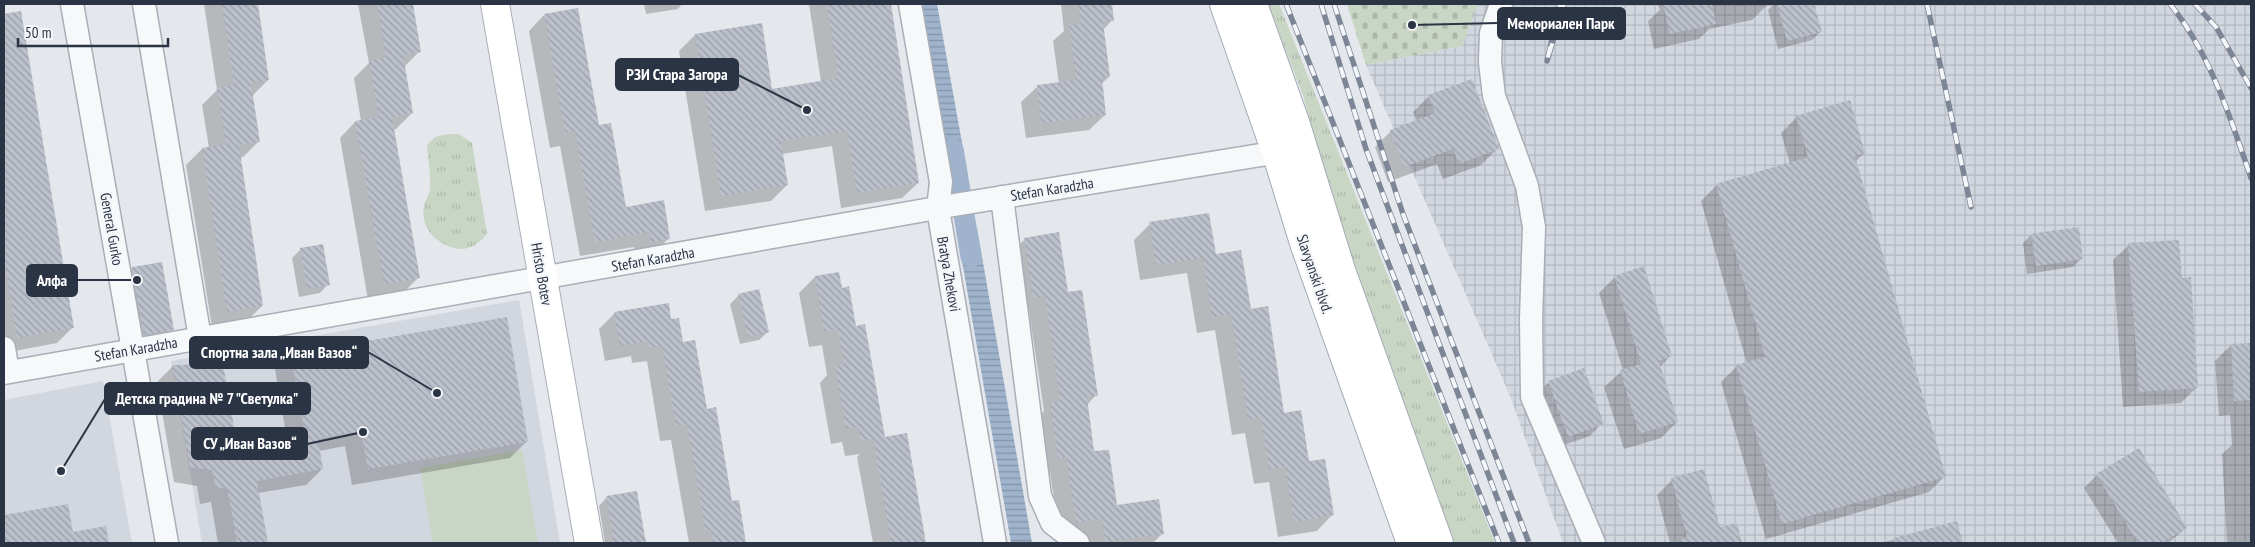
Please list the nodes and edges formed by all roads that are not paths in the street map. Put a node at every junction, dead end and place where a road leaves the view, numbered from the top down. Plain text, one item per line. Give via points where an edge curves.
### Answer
1 (72, 4) edge
2 (144, 4) edge
3 (495, 4) edge
4 (910, 4) edge
5 (1224, 4) edge
6 (1253, 4) edge
7 (1501, 4) edge
8 (1303, 148) junction
9 (1276, 152) junction
10 (1002, 197) junction
11 (943, 207) junction
12 (543, 278) junction
13 (200, 338) junction
14 (4, 348) edge
15 (133, 350) junction
16 (6, 372) edge
17 (167, 543) edge
18 (589, 543) edge
19 (995, 543) edge
20 (1078, 543) edge
21 (1411, 543) edge
22 (1439, 543) edge
23 (1594, 543) edge

1 - 15 street, General Gurko
2 - 13 street
3 - 12 main road, Hristo Botev
4 - 11 street, Bratya Zhekovi
5 - 9 main road, Slavyanski blvd.
6 - 8 main road, Slavyanski blvd.
7 - 23 street via 1491,33 1490,62 1494,96 1527,186 1534,227 1532,397
8 - 9 street, Stefan Karadzha
8 - 22 main road, Slavyanski blvd. via 1341,270
9 - 10 street, Stefan Karadzha
9 - 21 main road, Slavyanski blvd. via 1305,246
10 - 11 street, Stefan Karadzha
10 - 20 street via 1040,496 1052,523
11 - 12 street, Stefan Karadzha
11 - 19 street, Bratya Zhekovi
12 - 13 street, Stefan Karadzha
12 - 18 main road, Hristo Botev
13 - 15 street, Stefan Karadzha
14 - 16 street
15 - 16 street, Stefan Karadzha
15 - 17 street, General Gurko

